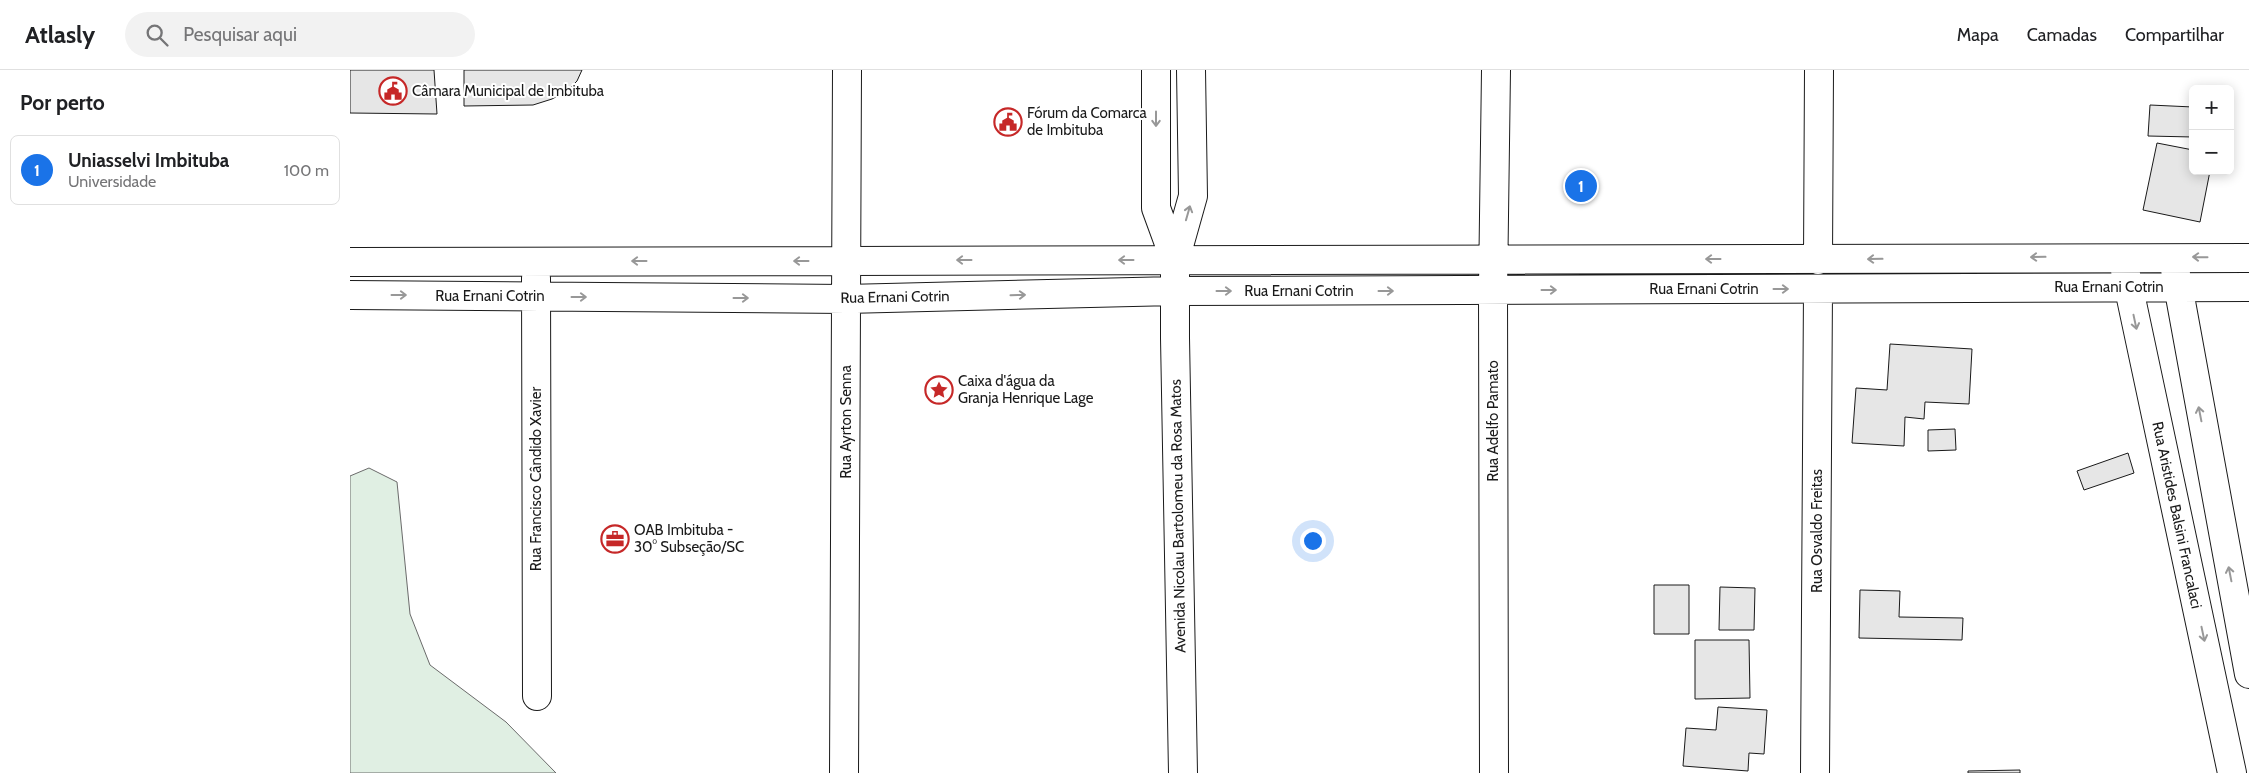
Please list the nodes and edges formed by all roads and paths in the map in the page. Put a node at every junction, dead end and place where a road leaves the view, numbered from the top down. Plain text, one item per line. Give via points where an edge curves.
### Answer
1 (846, 70) edge
2 (1156, 70) edge
3 (1191, 70) edge
4 (1496, 70) edge
5 (1819, 70) edge
6 (2123, 256) junction
7 (2173, 257) junction
8 (2249, 258) edge
9 (1494, 259) junction
10 (1175, 260) junction
11 (1818, 260) junction
12 (846, 261) junction
13 (350, 262) edge
14 (536, 262) junction
15 (2128, 287) junction
16 (2177, 287) junction
17 (2249, 287) edge
18 (1818, 289) junction
19 (1493, 290) junction
20 (1175, 291) junction
21 (350, 295) edge
22 (535, 296) junction
23 (846, 299) junction
24 (2225, 545) junction
25 (2187, 560) junction
26 (2249, 674) edge
27 (538, 696) dead end
28 (2249, 767) edge
29 (844, 773) edge
30 (1183, 773) edge
31 (1494, 773) edge
32 (1815, 773) edge
33 (2232, 773) edge

1 - 12 street, Rua Ayrton Senna
2 -> 10 street, Avenida Nicolau Bartolomeu da Rosa Matos via 1156,208
10 -> 3 street, Avenida Nicolau Bartolomeu da Rosa Matos via 1193,196
4 - 9 street, Rua Adelfo Pamato
5 - 11 street
6 - 7 street, Rua Ernani Cotrin
6 -> 11 street, Rua Ernani Cotrin
6 - 15 street, Rua Aristides Balsini Francalaci
8 -> 7 street, Rua Ernani Cotrin
7 - 16 street
9 - 10 street, Rua Ernani Cotrin
11 -> 9 street, Rua Ernani Cotrin
9 - 19 street, Rua Adelfo Pamato
10 -> 12 street, Rua Ernani Cotrin
10 - 20 street, Avenida Nicolau Bartolomeu da Rosa Matos
12 -> 14 street, Rua Ernani Cotrin
12 - 23 street, Rua Ayrton Senna
13 - 14 street, Rua Ernani Cotrin
14 - 22 street, Rua Francisco Cândido Xavier
15 - 16 street, Rua Ernani Cotrin
15 - 18 street, Rua Ernani Cotrin
15 -> 25 street, Rua Aristides Balsini Francalaci
16 - 17 street, Rua Ernani Cotrin
24 -> 16 street
19 -> 18 street, Rua Ernani Cotrin
18 - 32 street, Rua Osvaldo Freitas
20 -> 19 street, Rua Ernani Cotrin
19 - 31 street, Rua Adelfo Pamato
23 -> 20 street, Rua Ernani Cotrin
20 - 30 street, Avenida Nicolau Bartolomeu da Rosa Matos
21 -> 22 street, Rua Ernani Cotrin
22 -> 23 street, Rua Ernani Cotrin
22 - 27 street, Rua Francisco Cândido Xavier
23 - 29 street, Rua Ayrton Senna
24 - 25 street
26 -> 24 street
25 -> 33 street, Rua Aristides Balsini Francalaci
28 - 33 street

